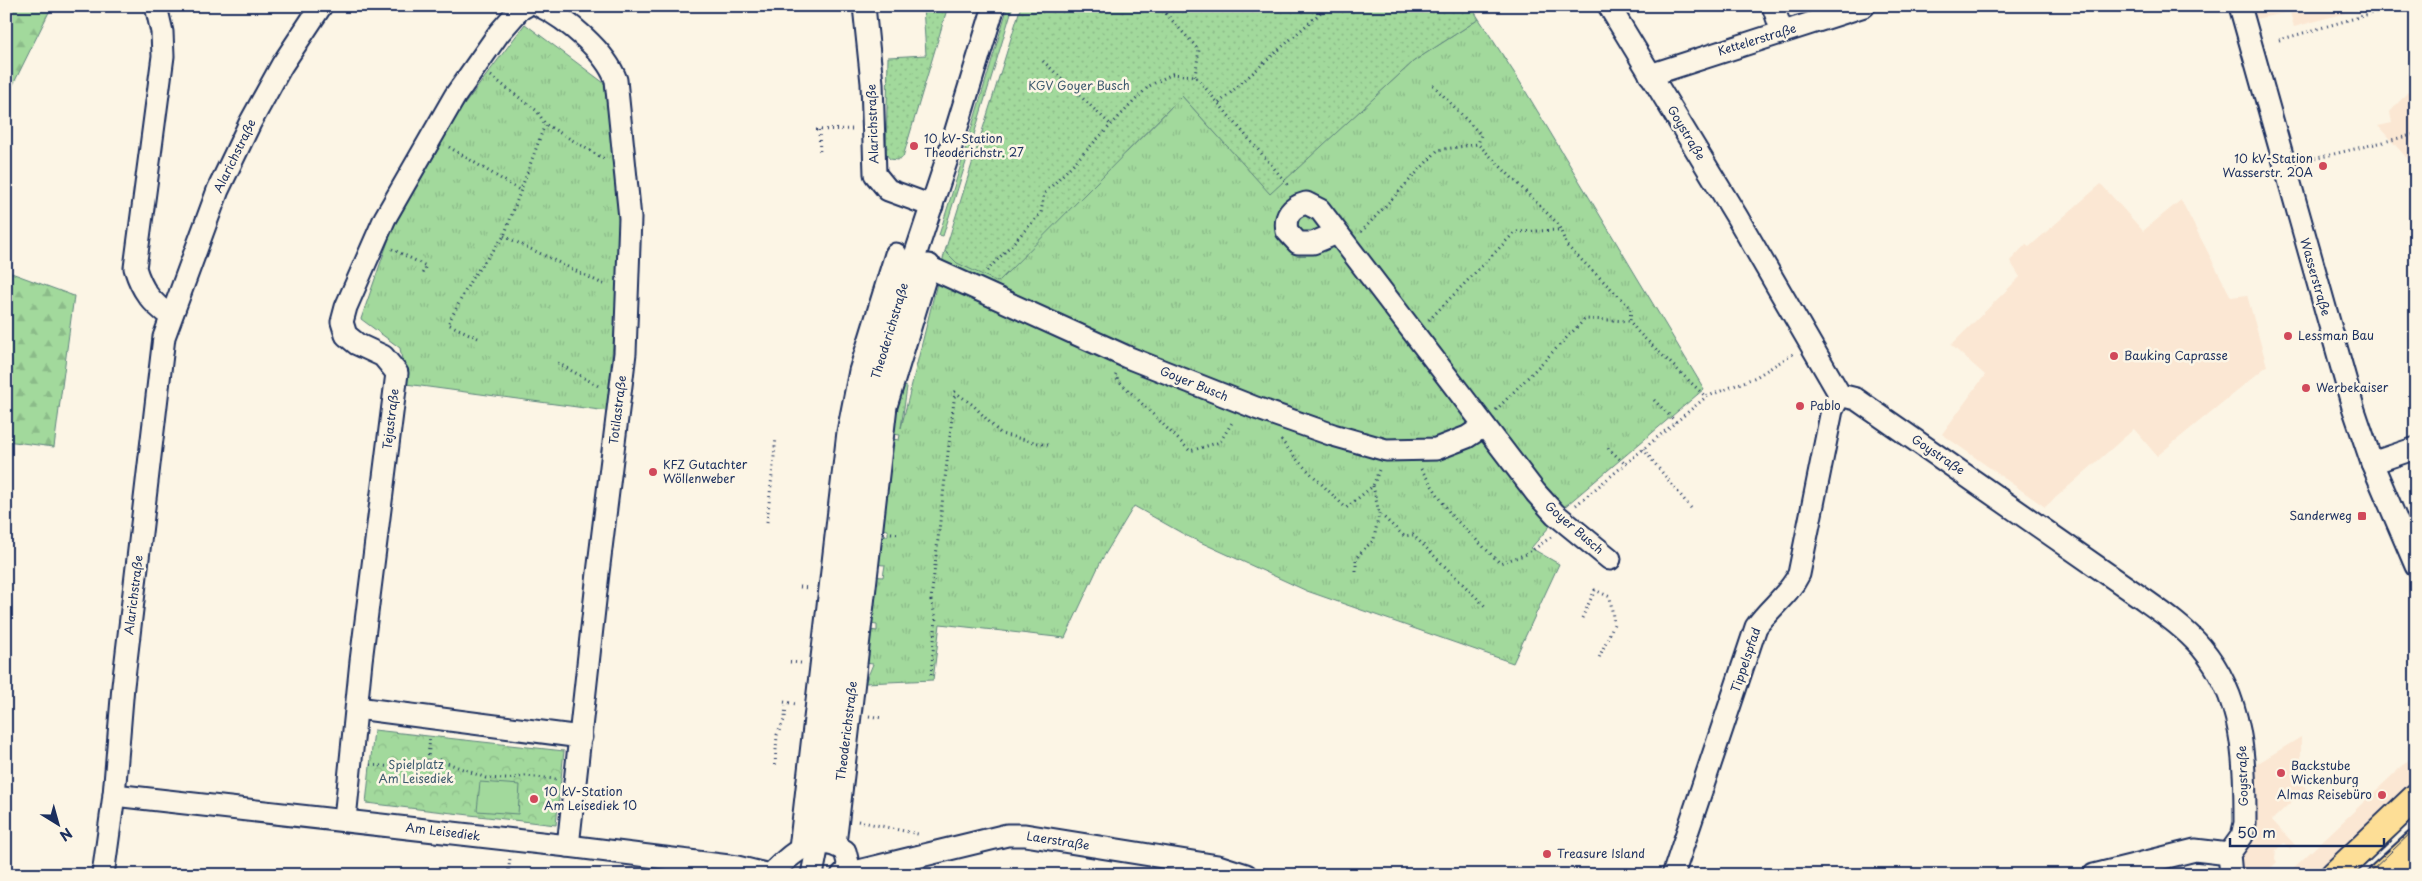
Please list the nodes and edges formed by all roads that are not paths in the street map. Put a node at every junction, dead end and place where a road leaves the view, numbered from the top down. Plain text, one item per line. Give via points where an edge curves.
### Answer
1 (156, 6) edge
2 (320, 6) edge
3 (526, 6) edge
4 (540, 6) edge
5 (864, 6) edge
6 (994, 6) edge
7 (1609, 6) edge
8 (1773, 6) edge
9 (1864, 6) edge
10 (2240, 6) edge
11 (1782, 32) junction
12 (1650, 74) junction
13 (932, 206) junction
14 (1343, 242) junction
15 (913, 260) junction
16 (170, 316) junction
17 (1840, 395) junction
18 (1484, 426) junction
19 (2416, 448) edge
20 (2372, 463) junction
21 (2411, 549) edge
22 (1610, 559) dead end
23 (2416, 566) edge
24 (357, 708) junction
25 (581, 737) junction
26 (114, 795) junction
27 (2416, 797) edge
28 (345, 819) junction
29 (2416, 844) edge
30 (818, 845) junction
31 (568, 846) junction
32 (2230, 865) edge
33 (844, 874) edge
34 (103, 875) edge
35 (770, 875) edge
36 (812, 875) edge
37 (1246, 875) edge
38 (1673, 875) edge
39 (2094, 875) edge
40 (2334, 875) edge
41 (2382, 875) edge

1 - 16 street via 163,56 135,268 153,303
2 - 16 street, Alarichstraße via 282,65 226,173
3 - 24 street, Tejastraße via 498,33 475,64 431,136 374,240 342,322 346,335 383,356 397,373
4 - 25 street, Totilastraße via 600,51 611,66 616,80 630,218 625,353
5 - 13 street, Alarichstraße via 875,174 880,182 899,195
6 - 13 street, Theoderichstraße
7 - 12 street, Goystraße
8 - 11 street
9 - 11 street, Kettelerstraße
10 - 20 street, Wasserstraße via 2334,344
11 - 12 street, Kettelerstraße
12 - 17 street, Goystraße
13 - 15 street, Theoderichstraße
14 - 14 street, Goyer Busch via 1320,210 1306,204 1292,209 1286,224 1291,238 1306,244
14 - 18 street, Goyer Busch
15 - 18 street, Goyer Busch via 1127,357 1244,404 1333,435 1386,450 1436,449 1467,437
15 - 30 street, Theoderichstraße via 886,406 838,817
15 - 30 street, Theoderichstraße via 860,371 848,432
16 - 26 street, Alarichstraße via 158,386 123,686
17 - 32 street, Goystraße via 1856,399 1966,475 2163,613 2200,646 2228,692 2243,742 2245,823
17 - 38 street, Tippelspfad via 1832,410 1799,574 1756,627
18 - 22 street, Goyer Busch via 1536,493 1563,521
19 - 20 street
20 - 21 street, Wasserstraße
21 - 23 street, Wasserstraße
24 - 25 street
24 - 28 street, Tejastraße
25 - 31 street, Totilastraße
26 - 28 street, Am Leisediek
26 - 34 street, Alarichstraße
27 - 40 main road
28 - 31 street, Am Leisediek
29 - 41 main road
30 - 33 street via 845,851 848,863
30 - 35 street
30 - 36 street, Theoderichstraße
31 - 35 street, Am Leisediek via 738,867
32 - 39 street via 2195,850
33 - 37 street, Laerstraße via 1007,835 1025,835 1218,866

